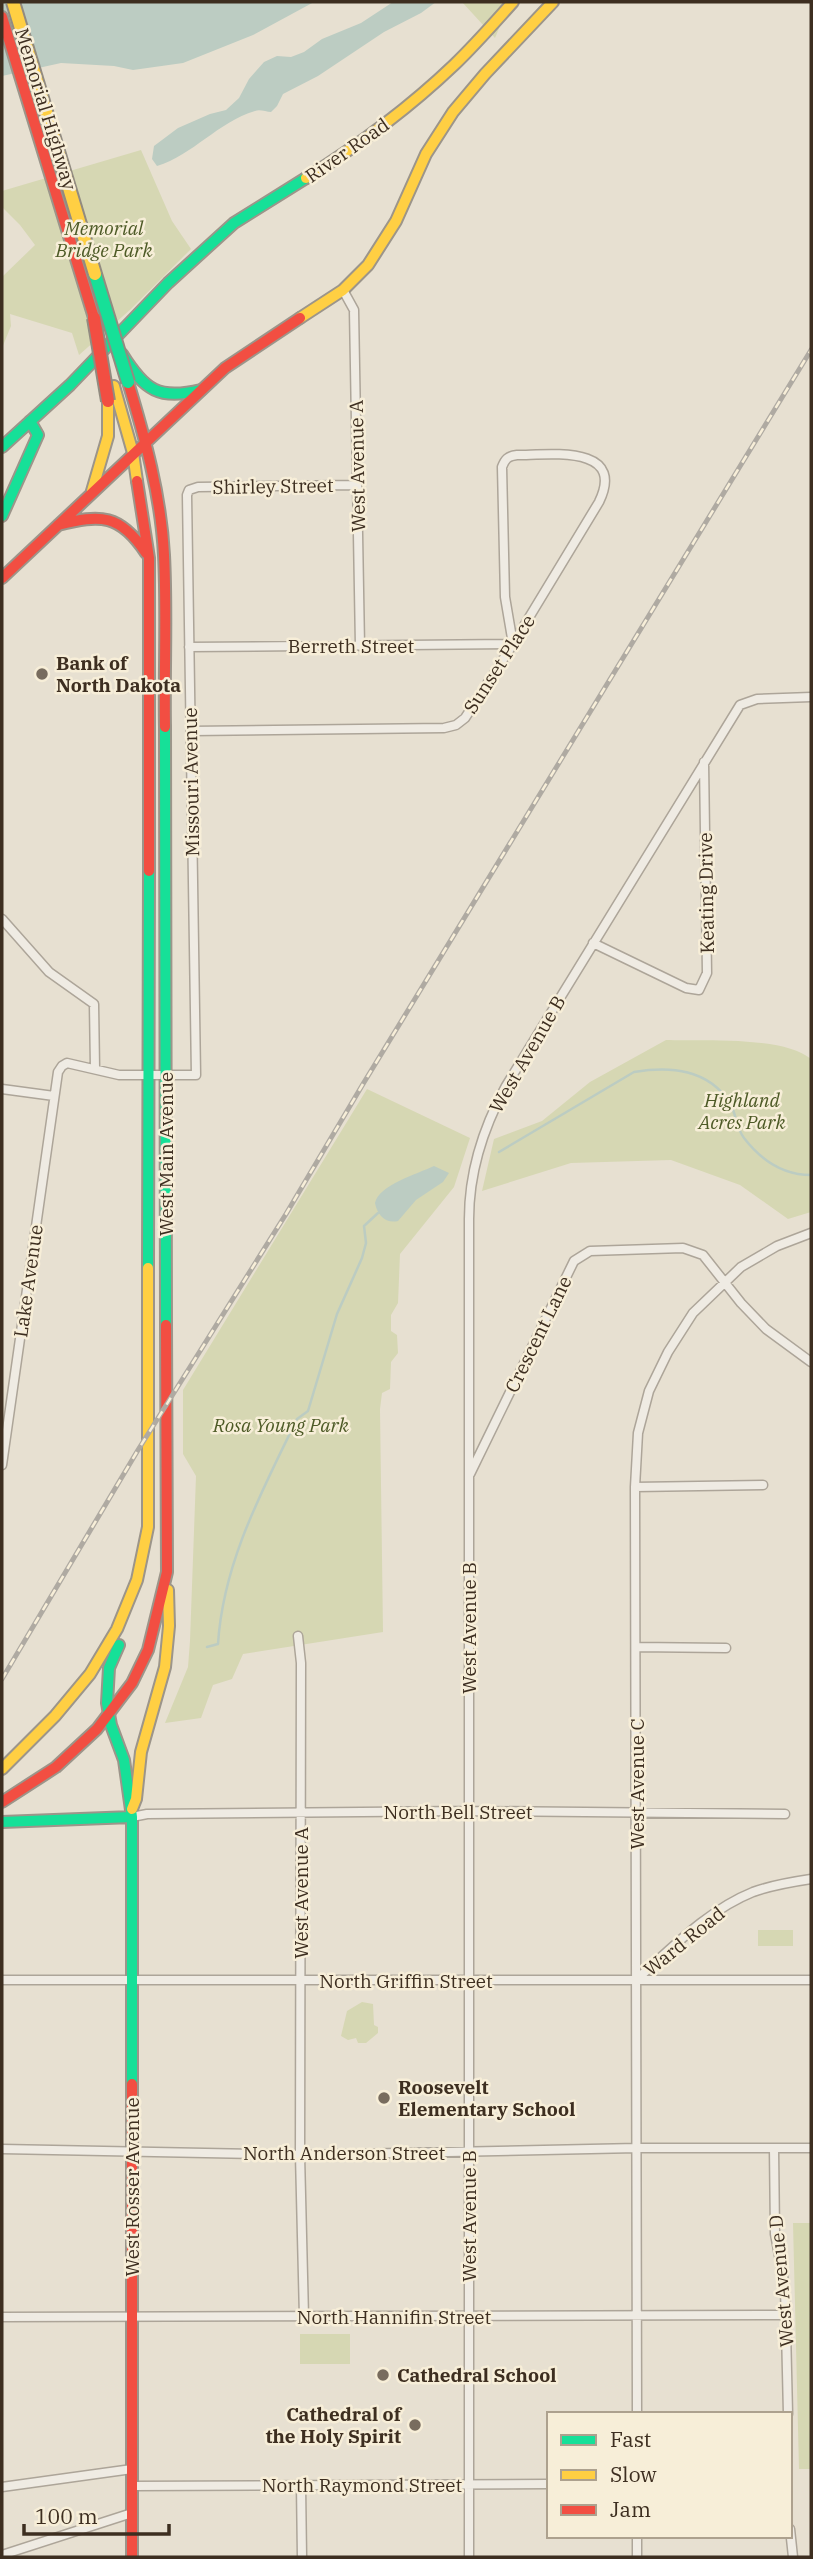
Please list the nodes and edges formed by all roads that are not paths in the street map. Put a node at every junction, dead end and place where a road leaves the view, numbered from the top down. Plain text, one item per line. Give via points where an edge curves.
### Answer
1 (13, 2) edge
2 (513, 2) edge
3 (554, 2) edge
4 (2, 18) edge
5 (343, 290) junction
6 (94, 318) junction
7 (119, 348) junction
8 (201, 390) junction
9 (30, 421) junction
10 (146, 442) junction
11 (2, 447) edge
12 (134, 453) junction
13 (357, 485) junction
14 (189, 490) joint
15 (92, 491) junction
16 (2, 516) edge
17 (58, 525) junction
18 (149, 558) junction
19 (2, 578) edge
20 (513, 644) junction
21 (360, 646) junction
22 (189, 648) junction
23 (811, 697) edge
24 (191, 731) junction
25 (704, 762) junction
26 (2, 919) edge
27 (593, 943) junction
28 (95, 1068) junction
29 (147, 1076) junction
30 (166, 1076) junction
31 (2, 1089) edge
32 (54, 1096) junction
33 (811, 1233) edge
34 (725, 1283) junction
35 (811, 1362) edge
36 (4, 1432) edge
37 (2, 1465) edge
38 (468, 1476) junction
39 (763, 1485) dead end
40 (635, 1487) junction
41 (146, 1544) junction
42 (167, 1572) junction
43 (298, 1636) dead end
44 (636, 1647) junction
45 (726, 1648) dead end
46 (109, 1714) junction
47 (2, 1769) edge
48 (2, 1802) edge
49 (469, 1811) junction
50 (132, 1813) junction
51 (301, 1813) junction
52 (637, 1813) junction
53 (785, 1814) dead end
54 (2, 1822) edge
55 (811, 1879) edge
56 (2, 1980) edge
57 (636, 1980) junction
58 (811, 1980) edge
59 (132, 1981) junction
60 (300, 1981) junction
61 (469, 1981) junction
62 (637, 2148) junction
63 (774, 2148) junction
64 (811, 2148) edge
65 (2, 2149) edge
66 (132, 2151) junction
67 (469, 2152) junction
68 (300, 2155) junction
69 (786, 2315) junction
70 (637, 2316) junction
71 (2, 2317) edge
72 (132, 2317) junction
73 (304, 2317) junction
74 (469, 2317) junction
75 (637, 2412) edge
76 (788, 2412) edge
77 (132, 2469) junction
78 (469, 2484) junction
79 (547, 2484) edge
80 (301, 2485) junction
81 (132, 2486) junction
82 (2, 2487) edge
83 (132, 2513) junction
84 (637, 2538) edge
85 (791, 2538) edge
86 (2, 2555) edge
87 (132, 2557) edge
88 (302, 2557) edge
89 (470, 2557) edge
90 (637, 2557) edge
91 (793, 2557) edge

1 - 7 main road, Memorial Highway, bridge
2 - 9 main road, River Road via 456,64 358,145 234,223
3 - 5 main road via 449,120 425,156 381,250
4 - 6 main road, Memorial Highway
5 - 8 main road via 247,352
5 - 13 street, West Avenue A via 354,310
6 - 12 main road, Memorial Highway, bridge
6 - 15 main road, bridge via 110,424
7 - 8 main road, bridge via 132,372 167,395
7 - 10 main road, Memorial Highway, bridge
8 - 10 main road
9 - 11 main road, River Road
9 - 16 main road via 38,435
10 - 12 main road
10 - 30 main road, West Main Avenue via 164,554
12 - 15 main road
12 - 18 main road, West Main Avenue
13 - 14 street, Shirley Street
13 - 21 street, West Avenue A
14 - 22 street, Missouri Avenue
15 - 17 main road
17 - 18 main road via 92,517 118,522 137,538
17 - 19 main road
18 - 29 main road, West Main Avenue
20 - 20 street, Sunset Place via 602,496 600,468 591,459 511,456 502,467 505,597
20 - 21 street, Berreth Street
20 - 24 street, Sunset Place via 466,718 450,727
21 - 22 street, Berreth Street
22 - 24 street, Missouri Avenue
23 - 25 street, West Avenue B via 757,699 740,705
24 - 30 street, Missouri Avenue via 196,1075
25 - 27 street, West Avenue B
25 - 27 street, Keating Drive via 708,973 699,990
26 - 28 street via 36,960 94,1004
27 - 38 street, West Avenue B via 499,1098 476,1158 468,1219
28 - 29 street
28 - 32 street, Lake Avenue via 62,1066
29 - 30 street
29 - 41 main road, West Main Avenue
30 - 42 main road, West Main Avenue
31 - 32 street
32 - 36 street, Lake Avenue
33 - 34 street, West Avenue C via 777,1246 741,1267
34 - 35 street, Crescent Lane via 766,1329
34 - 38 street, Crescent Lane via 703,1255 683,1248 590,1251 574,1261
34 - 40 street, West Avenue C via 693,1312 649,1391 638,1433
36 - 37 street, Lake Avenue
38 - 49 street, West Avenue B
39 - 40 street
40 - 44 street, West Avenue C
41 - 46 main road via 142,1590 109,1668
41 - 47 main road, West Main Avenue via 127,1610 101,1660 78,1692
42 - 46 main road, West Main Avenue via 147,1651
42 - 50 main road via 166,1657 141,1752
43 - 51 street, West Avenue A
44 - 45 street
44 - 52 street, West Avenue C
46 - 48 main road, West Main Avenue via 62,1762
46 - 50 main road via 124,1760
49 - 51 street, North Bell Street
49 - 52 street, North Bell Street
49 - 61 street, West Avenue B
50 - 51 street, North Bell Street
50 - 54 main road
50 - 59 main road, West Rosser Avenue
51 - 60 street, West Avenue A
52 - 53 street, North Bell Street
52 - 57 street, West Avenue C
55 - 57 street, Ward Road via 764,1888 732,1903
56 - 59 street, North Griffin Street
57 - 58 street, North Griffin Street
57 - 61 street, North Griffin Street
57 - 62 street, West Avenue C
59 - 60 street, North Griffin Street
59 - 66 main road, West Rosser Avenue
60 - 61 street, North Griffin Street
60 - 68 street, West Avenue A
61 - 67 street, West Avenue B
62 - 63 street, North Anderson Street
62 - 67 street, North Anderson Street
62 - 70 street, West Avenue C
63 - 64 street, North Anderson Street
63 - 69 street, West Avenue D via 775,2234 785,2280
65 - 66 street, North Anderson Street
66 - 68 street, North Anderson Street
66 - 72 main road, West Rosser Avenue
67 - 68 street, North Anderson Street
67 - 74 street, West Avenue B
68 - 73 street, West Avenue A
69 - 70 street, North Hannifin Street
69 - 76 street, West Avenue D
70 - 74 street, North Hannifin Street
70 - 75 street, West Avenue C
71 - 72 street, North Hannifin Street
72 - 73 street, North Hannifin Street
72 - 77 main road, West Rosser Avenue
73 - 74 street, North Hannifin Street
74 - 78 street, West Avenue B
77 - 81 main road, West Rosser Avenue
77 - 82 street
78 - 79 street, North Raymond Street
78 - 80 street, North Raymond Street
78 - 89 street, West Avenue B
80 - 81 street, North Raymond Street
80 - 88 street
81 - 83 main road, West Rosser Avenue
83 - 86 street
83 - 87 main road, West Rosser Avenue
84 - 90 street
85 - 91 street

